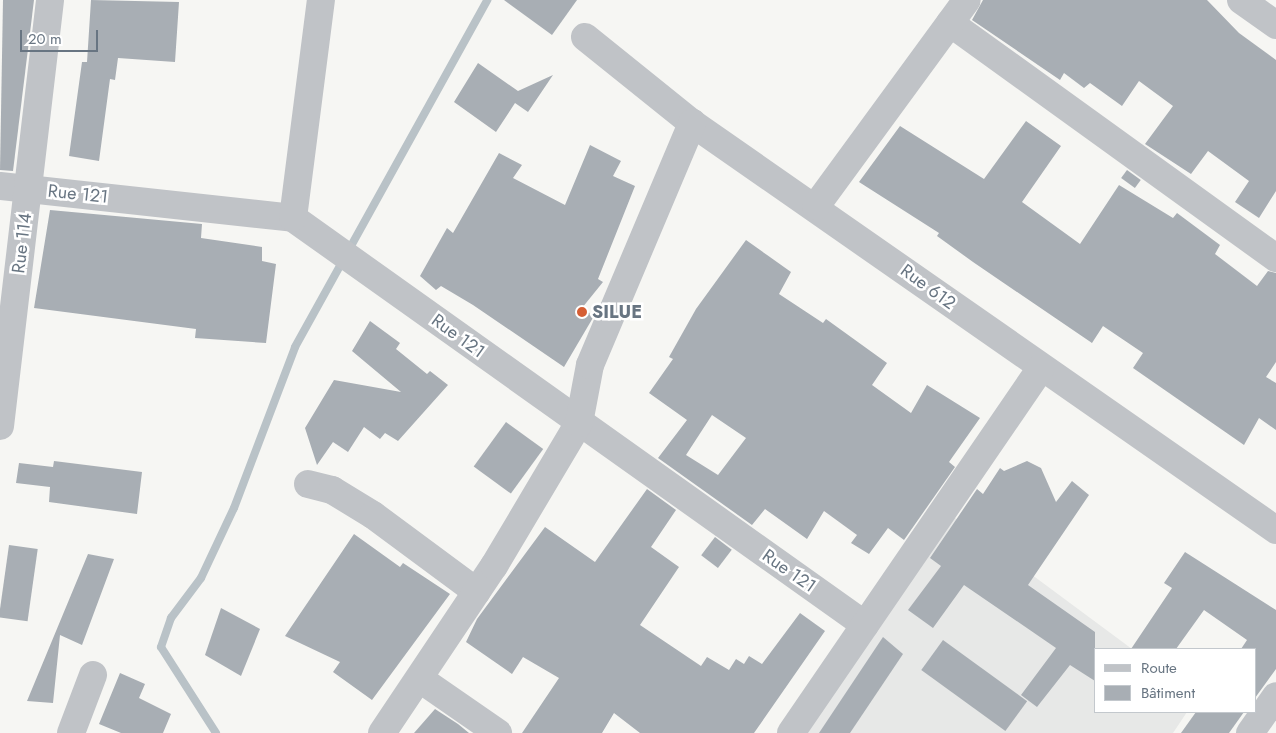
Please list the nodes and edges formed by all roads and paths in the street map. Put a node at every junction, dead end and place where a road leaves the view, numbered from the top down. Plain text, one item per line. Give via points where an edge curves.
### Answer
1 (50, 0) edge
2 (321, 0) edge
3 (967, 0) edge
4 (1241, 0) edge
5 (950, 23) junction
6 (1276, 25) edge
7 (586, 37) dead end
8 (692, 123) junction
9 (0, 186) edge
10 (28, 189) junction
11 (816, 206) junction
12 (293, 218) junction
13 (1276, 258) edge
14 (1041, 368) junction
15 (579, 423) junction
16 (0, 426) edge
17 (308, 484) dead end
18 (1276, 530) edge
19 (477, 592) junction
20 (865, 625) junction
21 (93, 675) dead end
22 (420, 679) junction
23 (1276, 696) edge
24 (71, 733) edge
25 (382, 733) edge
26 (498, 733) edge
27 (791, 733) edge
28 (1250, 733) edge

1 - 10 street, Rue 114
2 - 12 street
3 - 5 street
4 - 6 street
5 - 11 street
5 - 13 street
7 - 8 street, Rue 612
8 - 11 street, Rue 612
8 - 15 street via 590,365
9 - 10 street, Rue 121
10 - 12 street, Rue 121
10 - 16 street, Rue 114
11 - 14 street, Rue 612
12 - 15 street, Rue 121
14 - 18 street, Rue 612
14 - 20 street
15 - 19 street
15 - 20 street, Rue 121
17 - 19 street via 332,490 373,515
19 - 22 street
20 - 27 street
21 - 24 street
22 - 25 street
22 - 26 street
23 - 28 street

